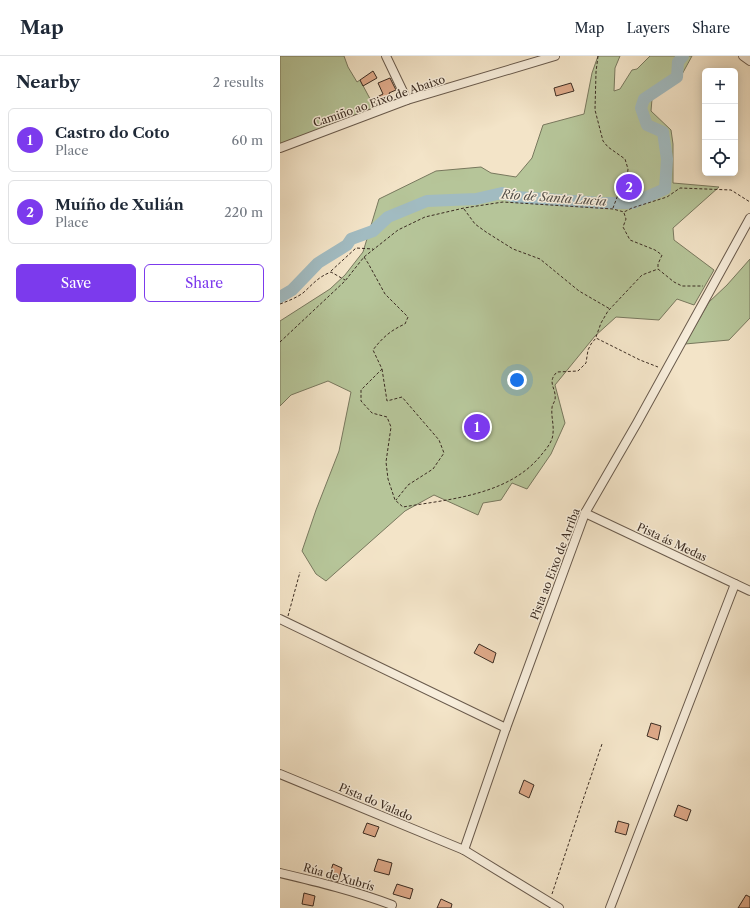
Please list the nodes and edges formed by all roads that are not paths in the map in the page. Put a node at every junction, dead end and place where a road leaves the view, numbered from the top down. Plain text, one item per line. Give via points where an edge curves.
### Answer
1 (386, 56) edge
2 (555, 56) edge
3 (743, 56) edge
4 (542, 58) edge
5 (750, 61) edge
6 (407, 100) junction
7 (280, 148) edge
8 (750, 218) edge
9 (585, 513) junction
10 (735, 584) junction
11 (750, 591) edge
12 (283, 620) edge
13 (506, 728) junction
14 (280, 774) edge
15 (464, 850) junction
16 (280, 873) edge
17 (392, 905) dead end
18 (559, 908) edge
19 (610, 908) edge

1 - 6 street
2 - 4 street, Camiño ao Eixo de Abaixo
3 - 5 street
4 - 6 street, Camiño ao Eixo de Abaixo
6 - 7 street, Camiño ao Eixo de Abaixo
8 - 9 street, Pista ao Eixo de Arriba
9 - 10 street, Pista ás Medas
9 - 13 street, Pista ao Eixo de Arriba
10 - 11 street, Pista ás Medas
10 - 19 street
12 - 13 street
13 - 15 street, Pista ao Eixo de Arriba
14 - 15 street, Pista do Valado
15 - 18 street, Pista do Valado
16 - 17 street, Rúa de Xubrís via 362,894

